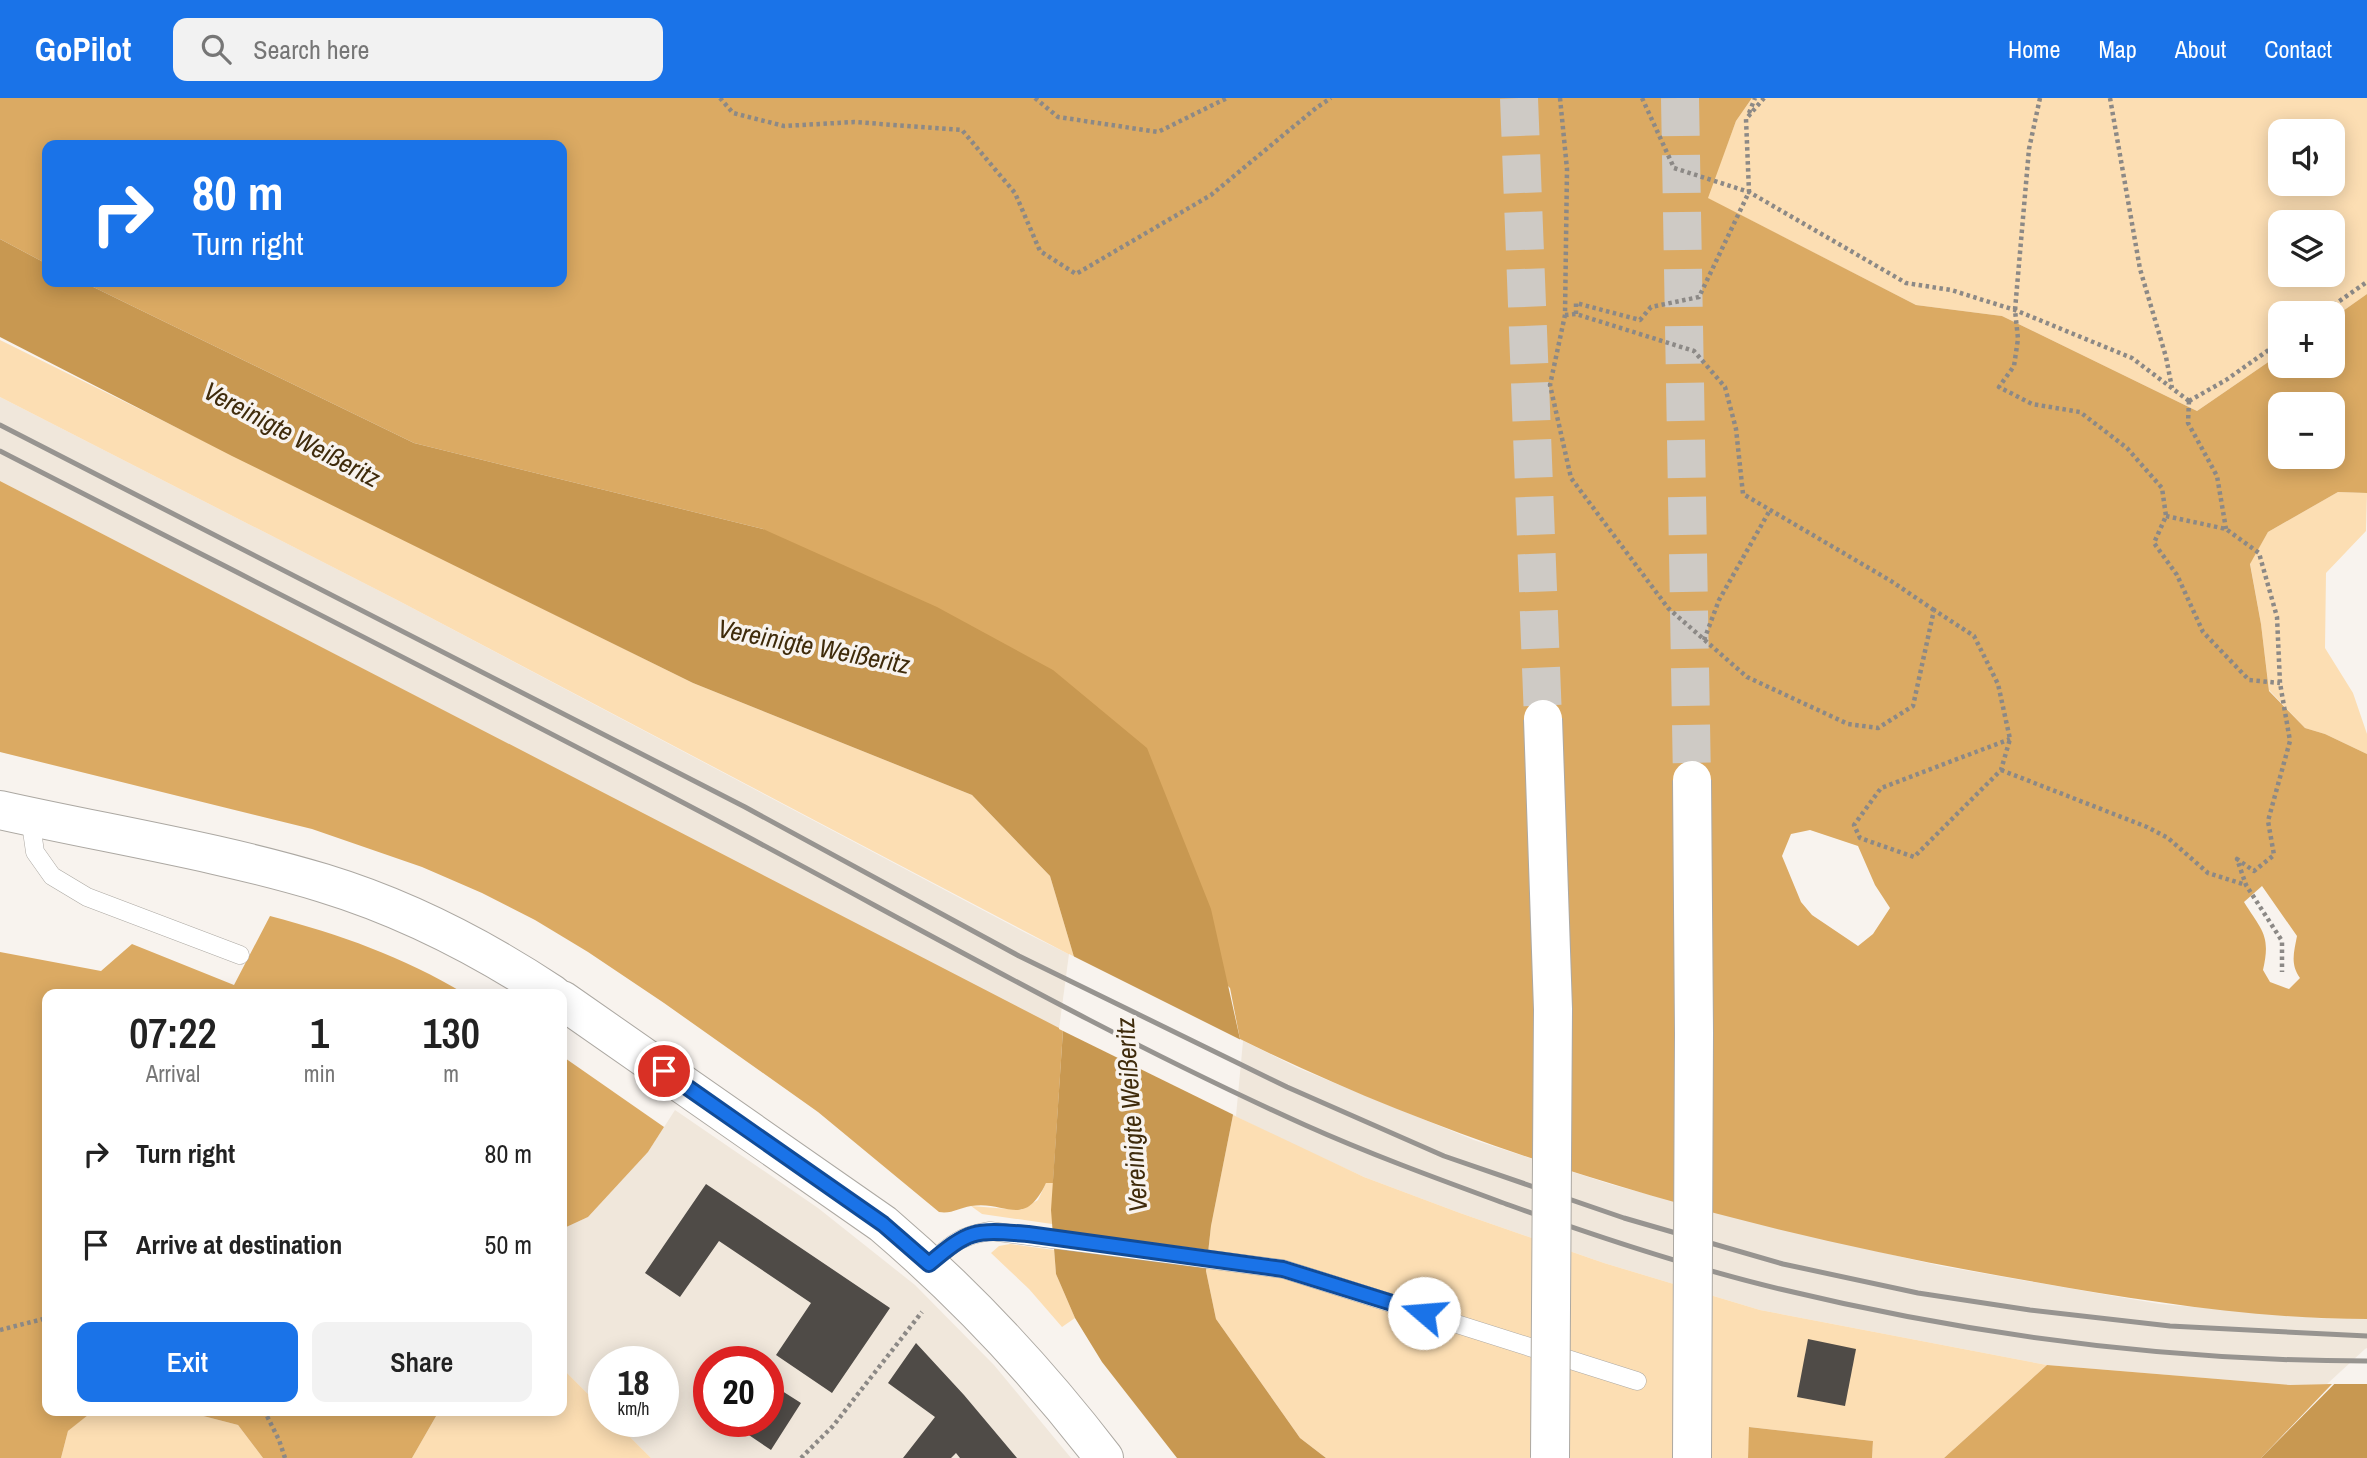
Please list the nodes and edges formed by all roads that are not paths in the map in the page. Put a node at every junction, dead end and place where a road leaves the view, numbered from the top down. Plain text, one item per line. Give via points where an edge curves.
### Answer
1 (1543, 719) tunnel mouth
2 (1692, 780) tunnel mouth
3 (15, 813) edge
4 (240, 955) dead end
5 (544, 989) edge
6 (567, 1003) edge
7 (939, 1274) junction
8 (1637, 1381) dead end
9 (1104, 1458) edge
10 (1550, 1458) edge
11 (1692, 1458) edge

1 - 10 main road, bridge via 1553,1009
2 - 11 main road, bridge
3 - 4 lane via 52,876 87,897
3 - 5 main road via 324,883 463,940
6 - 7 main road via 883,1224
7 - 8 lane via 956,1241 990,1231 1283,1269
7 - 9 main road via 1041,1380

